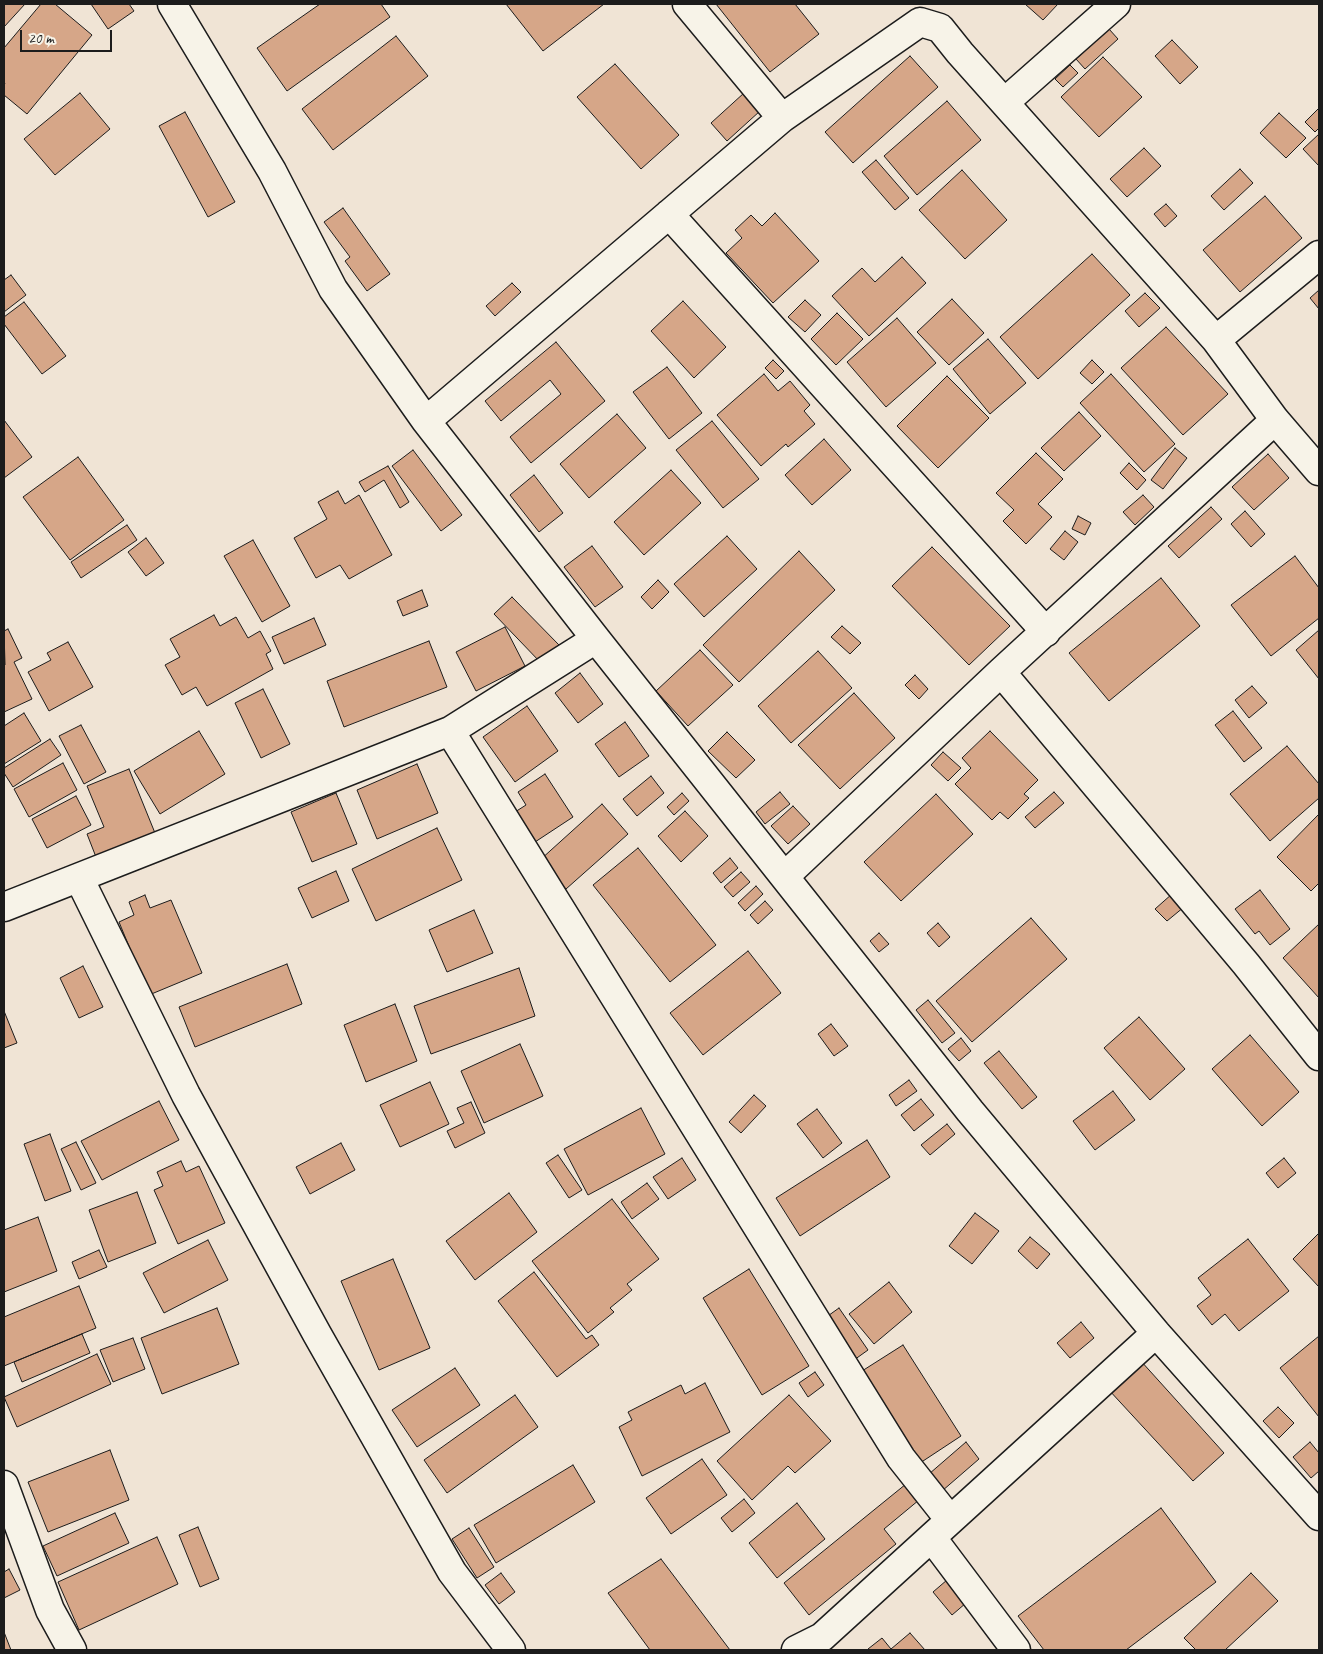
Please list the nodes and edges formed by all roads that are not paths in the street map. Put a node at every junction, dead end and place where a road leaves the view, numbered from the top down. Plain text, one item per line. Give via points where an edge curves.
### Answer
1 (172, 4) edge
2 (687, 4) edge
3 (1116, 4) edge
4 (1005, 102) junction
5 (782, 118) junction
6 (669, 214) junction
7 (1319, 255) edge
8 (1216, 340) junction
9 (1275, 420) junction
10 (426, 421) junction
11 (1319, 471) edge
12 (1046, 632) junction
13 (596, 639) junction
14 (1001, 672) junction
15 (450, 731) junction
16 (785, 876) junction
17 (79, 878) junction
18 (4, 907) edge
19 (1319, 1056) edge
20 (1156, 1333) junction
21 (4, 1484) edge
22 (1319, 1516) edge
23 (941, 1529) junction
24 (72, 1650) edge
25 (511, 1650) edge
26 (796, 1650) edge
27 (1016, 1650) edge

1 - 10 street via 272,171 333,289
2 - 5 street
3 - 4 street
4 - 5 street via 940,28 920,22
4 - 8 street
5 - 6 street
6 - 10 street
6 - 12 street
7 - 8 street
8 - 9 street
9 - 11 street
9 - 12 street
10 - 13 street
12 - 14 street
13 - 15 street
13 - 16 street
14 - 16 street
14 - 19 street
15 - 17 street
15 - 23 street via 901,1458
16 - 20 street via 970,1111
17 - 18 street
17 - 25 street via 186,1095 322,1342 452,1572
20 - 22 street
20 - 23 street
21 - 24 street via 50,1610
23 - 26 street via 822,1637
23 - 27 street

